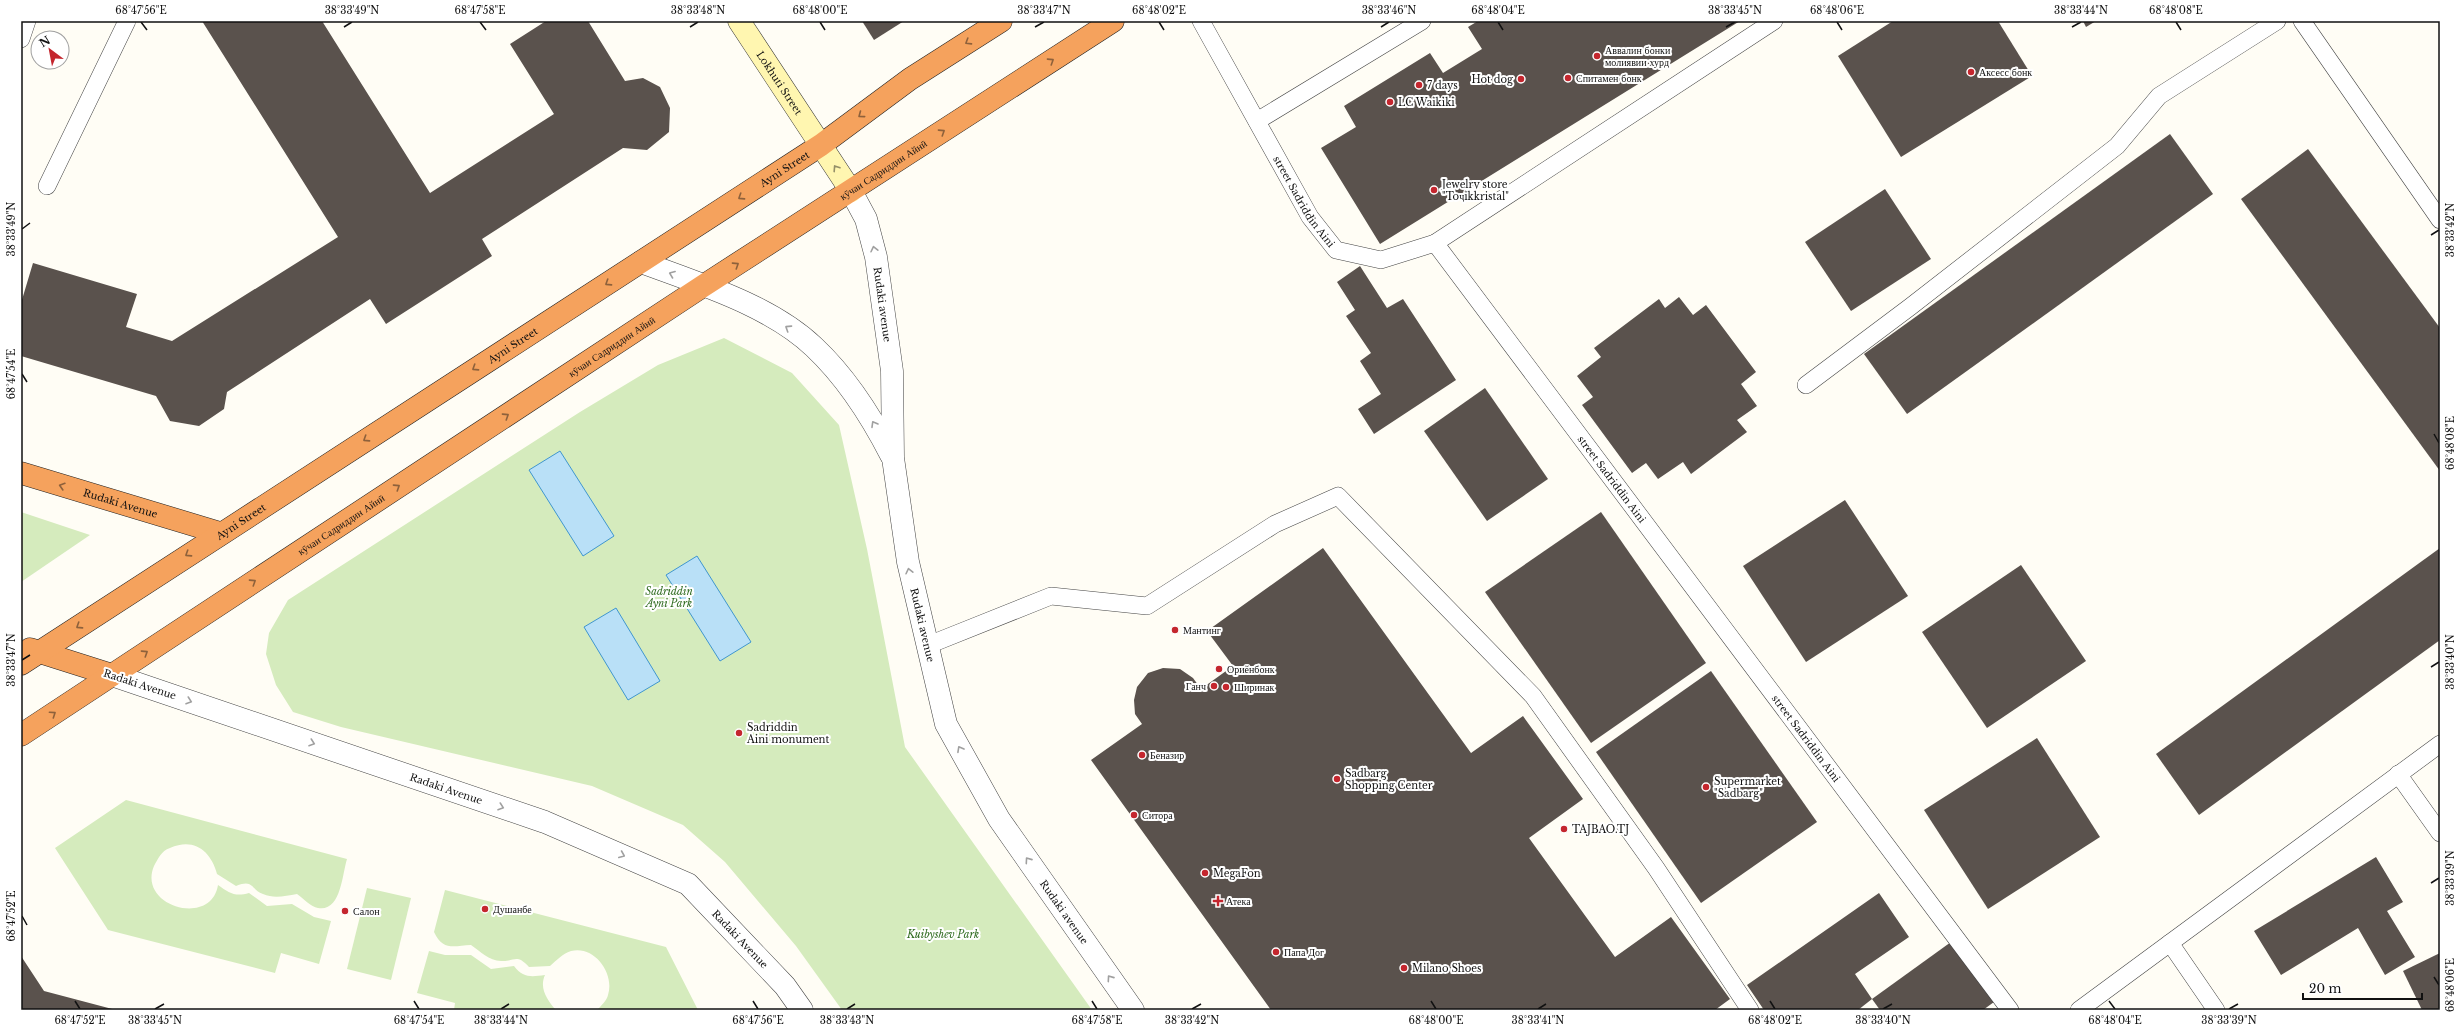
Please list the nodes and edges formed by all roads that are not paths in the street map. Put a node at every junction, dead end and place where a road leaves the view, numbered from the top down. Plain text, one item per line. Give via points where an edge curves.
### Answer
1 (27, 21) edge
2 (128, 21) edge
3 (739, 21) edge
4 (1001, 21) edge
5 (1113, 21) edge
6 (1201, 21) edge
7 (1422, 21) edge
8 (1774, 21) edge
9 (2277, 21) edge
10 (2302, 21) edge
11 (21, 39) edge
12 (1257, 121) junction
13 (821, 145) junction
14 (48, 186) dead end
15 (851, 191) junction
16 (2440, 220) edge
17 (1435, 243) junction
18 (641, 262) junction
19 (703, 286) junction
20 (1806, 385) dead end
21 (892, 458) junction
22 (21, 473) edge
23 (220, 533) junction
24 (926, 646) junction
25 (27, 654) edge
26 (112, 674) junction
27 (21, 735) edge
28 (2440, 744) edge
29 (2398, 774) junction
30 (2440, 833) edge
31 (2170, 943) junction
32 (802, 1010) edge
33 (1133, 1010) edge
34 (1750, 1010) edge
35 (2010, 1010) edge
36 (2079, 1010) edge
37 (2216, 1010) edge

1 - 11 lane
2 - 14 lane
3 - 13 street, Lokhuti Street
4 -> 13 highway, Ayni Street via 910,79
15 -> 5 highway, кӯчаи Садриддин Айнӣ
6 - 12 lane, street Sadriddin Aini
7 - 12 lane
8 - 17 lane
9 - 20 lane via 2159,96 2117,146
10 - 16 lane
12 - 17 lane, street Sadriddin Aini via 1310,217 1336,250 1381,260
15 -> 13 street, Lokhuti Street
13 -> 18 highway, Ayni Street
19 -> 15 highway, кӯчаи Садриддин Айнӣ
21 -> 15 street, Rudaki avenue via 892,371 878,272 866,219
17 - 35 lane, street Sadriddin Aini
19 -> 18 street
18 -> 23 highway, Ayni Street
21 -> 19 street via 864,407 814,347 766,314
26 -> 19 highway, кӯчаи Садриддин Айнӣ
24 -> 21 street, Rudaki avenue via 908,562
23 -> 22 highway, Rudaki Avenue
23 -> 25 highway, Ayni Street
33 -> 24 street, Rudaki avenue via 999,819 946,724
24 - 34 lane via 1051,596 1146,606 1275,524 1338,496 1533,696 1656,868
25 - 26 highway, Radaki Avenue
27 -> 26 highway
26 -> 32 street, Radaki Avenue via 545,822 688,884 780,980
28 - 29 lane
29 - 30 lane
29 - 31 lane
31 - 36 lane
31 - 37 lane

